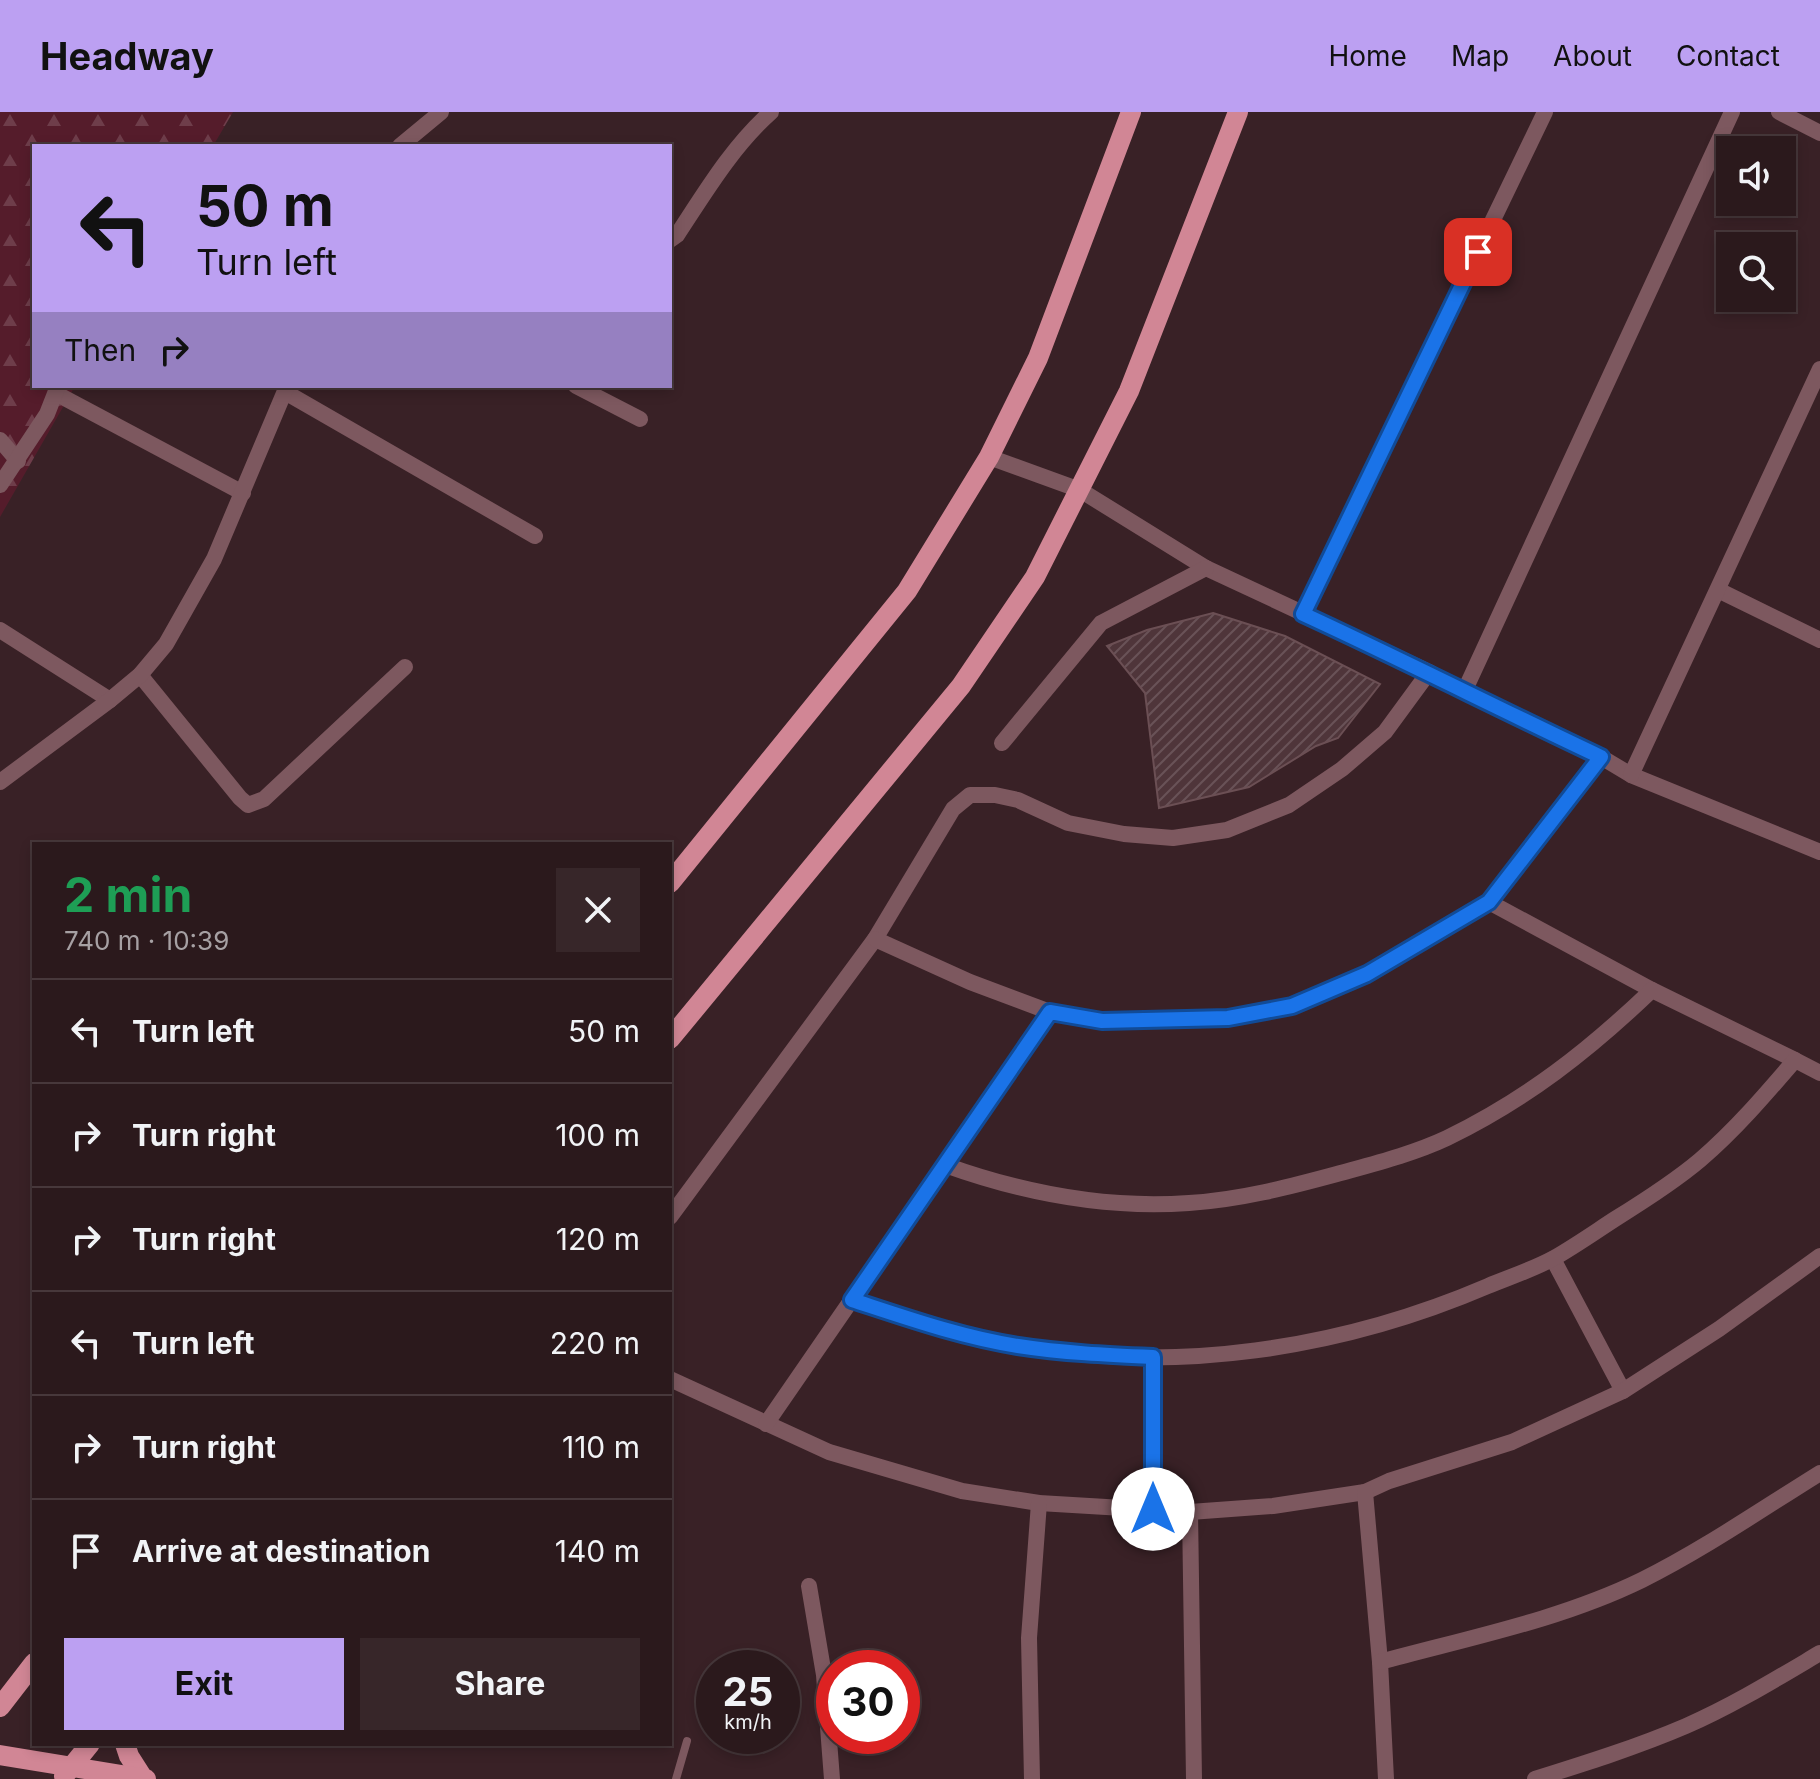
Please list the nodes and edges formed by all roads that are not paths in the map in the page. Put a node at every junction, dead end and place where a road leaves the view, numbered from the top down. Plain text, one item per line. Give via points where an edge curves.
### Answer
1 (441, 112) edge
2 (771, 112) edge
3 (1131, 112) edge
4 (1238, 112) edge
5 (1545, 112) edge
6 (1732, 112) edge
7 (1779, 112) edge
8 (1820, 133) edge
9 (402, 144) edge
10 (672, 239) edge
11 (1820, 369) edge
12 (580, 388) edge
13 (286, 389) edge
14 (57, 390) edge
15 (640, 419) dead end
16 (0, 440) edge
17 (989, 457) junction
18 (18, 461) junction
19 (0, 485) edge
20 (1080, 490) junction
21 (243, 493) junction
22 (535, 536) dead end
23 (1206, 568) junction
24 (1718, 590) junction
25 (1303, 614) junction
26 (0, 630) edge
27 (1820, 640) edge
28 (405, 667) dead end
29 (1429, 672) junction
30 (140, 675) junction
31 (1464, 692) junction
32 (110, 700) junction
33 (1002, 743) dead end
34 (1601, 757) junction
35 (1631, 775) junction
36 (0, 782) edge
37 (1820, 852) edge
38 (672, 881) edge
39 (1489, 902) junction
40 (875, 939) junction
41 (1652, 990) junction
42 (1050, 1012) junction
43 (672, 1037) edge
44 (1795, 1060) junction
45 (1820, 1073) edge
46 (945, 1165) junction
47 (672, 1214) edge
48 (1819, 1258) edge
49 (1553, 1259) junction
50 (852, 1300) junction
51 (1153, 1357) junction
52 (672, 1380) edge
53 (1623, 1391) junction
54 (766, 1424) junction
55 (1820, 1473) edge
56 (1365, 1492) junction
57 (1039, 1503) junction
58 (1153, 1509) junction
59 (1190, 1512) junction
60 (809, 1586) dead end
61 (1820, 1653) edge
62 (1380, 1662) junction
63 (32, 1666) edge
64 (0, 1707) edge
65 (687, 1741) dead end
66 (88, 1746) edge
67 (126, 1746) edge
68 (0, 1755) edge
69 (66, 1774) edge
70 (144, 1779) edge
71 (676, 1779) edge
72 (832, 1779) edge
73 (1032, 1779) edge
74 (1194, 1779) edge
75 (1386, 1779) edge
76 (1535, 1779) edge

1 - 9 street
2 - 10 street via 725,162
3 - 17 main road via 1038,358
4 - 20 main road via 1129,391
5 - 25 street
6 - 31 street
7 - 8 street
11 - 24 street
12 - 15 street
13 - 21 street
13 - 22 street
14 - 18 street
14 - 21 street
16 - 18 street
17 - 20 street
17 - 38 main road via 907,591
18 - 19 street
20 - 23 street
20 - 43 main road via 1035,577 961,686
21 - 30 street via 192,601
23 - 25 street
23 - 33 street via 1101,623
24 - 27 street
24 - 35 street
25 - 29 street
26 - 32 street
28 - 30 street via 264,799 248,805
29 - 31 street
29 - 40 street via 1385,732 1342,769 1289,805 1227,830 1173,838 1124,834 1068,823 1018,800 970,795 953,809
30 - 32 street
31 - 34 street
32 - 36 street
34 - 35 street
34 - 39 street
35 - 37 street
39 - 41 street
39 - 42 street via 1367,974 1292,1006 1228,1018 1150,1021 1102,1021
40 - 42 street
40 - 47 street
41 - 44 street
41 - 46 street via 1559,1071 1445,1139 1274,1191 1138,1205 1030,1191
42 - 46 street
44 - 45 street
44 - 49 street via 1698,1162
46 - 50 street
48 - 53 street
49 - 51 street via 1434,1309 1349,1333 1295,1345
49 - 53 street
50 - 51 street via 933,1327 1016,1346
50 - 54 street
51 - 58 street
52 - 54 street
53 - 56 street via 1512,1442
54 - 57 street via 829,1452 895,1472 962,1491
55 - 62 street via 1640,1581 1552,1615
56 - 59 street
56 - 62 street
57 - 58 street
57 - 73 street via 1029,1638
58 - 59 street
59 - 74 street
60 - 72 street via 824,1675
61 - 76 street via 1686,1726
62 - 75 street
63 - 64 main road
65 - 71 lane
66 - 69 main road
67 - 70 main road
68 - 69 main road
69 - 70 main road

